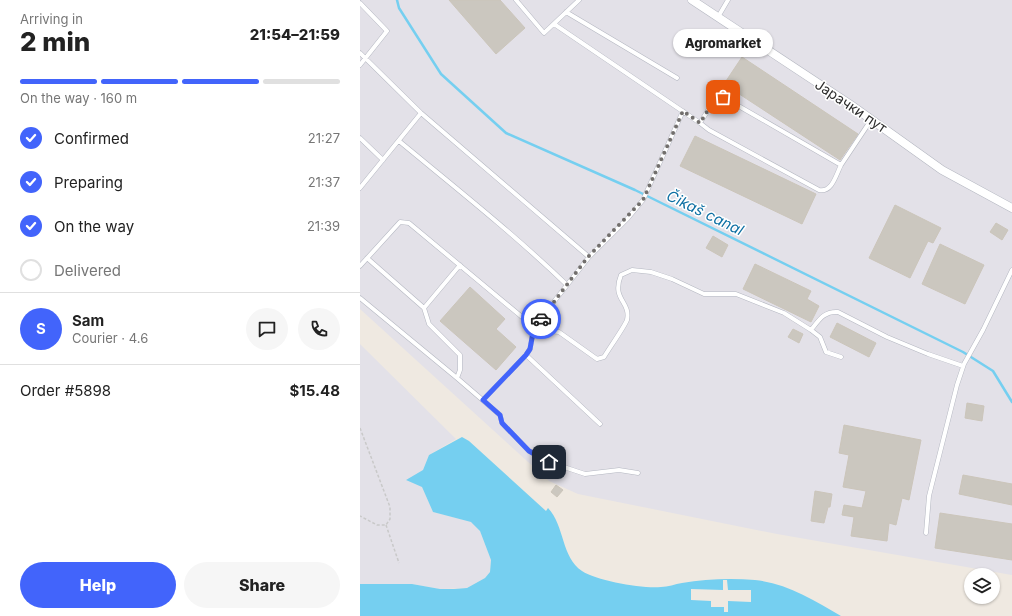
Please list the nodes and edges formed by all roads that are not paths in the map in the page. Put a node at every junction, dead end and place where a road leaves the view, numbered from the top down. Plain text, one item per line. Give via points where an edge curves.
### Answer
1 (516, 0) edge
2 (579, 0) edge
3 (692, 0) edge
4 (728, 0) edge
5 (360, 2) edge
6 (566, 12) junction
7 (718, 17) junction
8 (554, 24) junction
9 (360, 53) edge
10 (365, 59) junction
11 (360, 65) edge
12 (677, 78) dead end
13 (683, 111) junction
14 (421, 113) junction
15 (871, 120) junction
16 (700, 123) junction
17 (360, 138) edge
18 (399, 141) junction
19 (383, 160) junction
20 (841, 166) junction
21 (360, 188) edge
22 (1012, 208) edge
23 (588, 257) junction
24 (367, 258) junction
25 (460, 265) junction
26 (360, 266) edge
27 (1012, 270) edge
28 (567, 285) junction
29 (360, 298) edge
30 (424, 308) junction
31 (534, 327) junction
32 (811, 330) junction
33 (526, 355) junction
34 (841, 357) dead end
35 (964, 365) junction
36 (457, 378) junction
37 (483, 400) junction
38 (600, 424) dead end
39 (638, 473) dead end
40 (926, 533) dead end

1 - 8 lane via 544,33
2 - 6 lane
3 - 7 street, Јарачки пут
4 - 7 lane
5 - 10 lane via 386,31
6 - 8 lane
6 - 12 lane
7 - 15 street, Јарачки пут
8 - 13 lane
9 - 10 lane
10 - 11 lane
10 - 14 lane
13 - 16 lane
13 - 23 lane via 643,200
14 - 18 lane
14 - 23 lane
15 - 20 lane
15 - 22 street, Јарачки пут via 942,170
16 - 20 lane via 819,190 829,189
16 - 20 lane via 715,99 723,97
17 - 19 lane
18 - 19 lane
18 - 28 lane via 534,254
19 - 21 lane
23 - 28 lane
24 - 25 lane via 400,222 409,223
24 - 26 lane
24 - 30 lane
25 - 30 lane
25 - 31 lane
27 - 35 lane
28 - 31 lane
29 - 36 lane
30 - 36 lane via 429,324 460,355
31 - 32 lane via 559,332 597,359 604,357 627,320 626,307 618,292 618,284 621,275 632,270 651,272 704,294 736,294 784,313
31 - 33 lane via 530,349
32 - 34 lane via 820,337 826,352
32 - 35 lane via 823,316 838,312 887,337
33 - 37 lane
33 - 38 lane
35 - 40 lane via 929,496
36 - 37 lane
37 - 39 lane via 500,415 502,423 529,451 549,462 585,474 619,470

